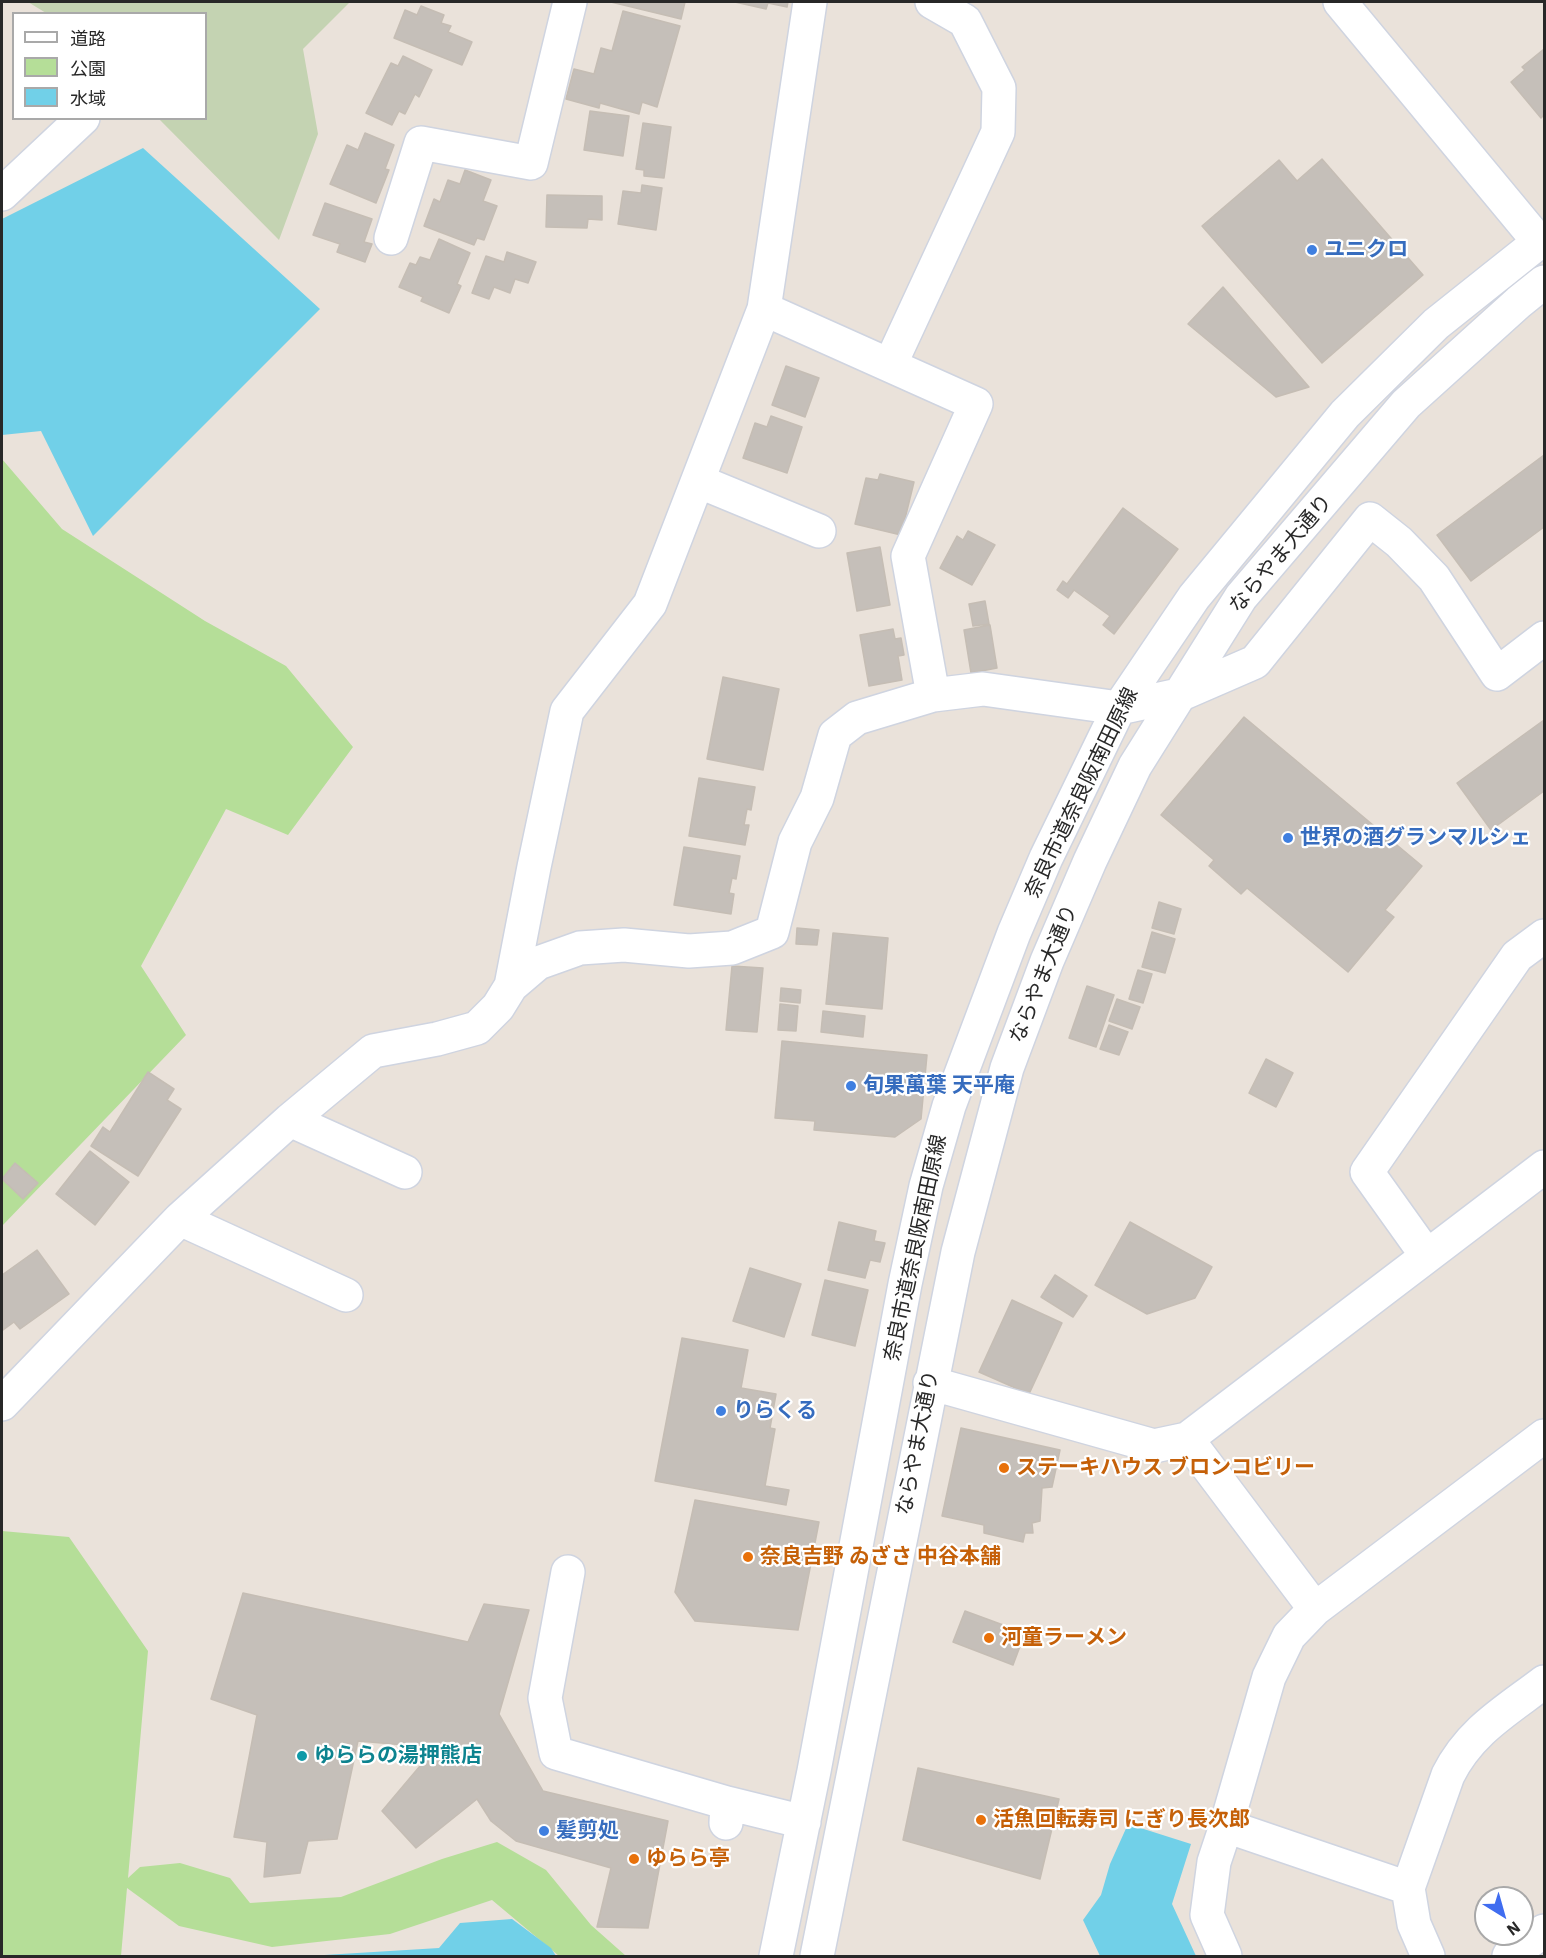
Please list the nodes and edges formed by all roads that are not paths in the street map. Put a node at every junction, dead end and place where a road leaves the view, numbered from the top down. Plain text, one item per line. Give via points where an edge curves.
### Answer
1 (570, 2) edge
2 (819, 2) edge
3 (932, 2) edge
4 (1340, 2) edge
5 (81, 120) edge
6 (2, 194) edge
7 (391, 238) dead end
8 (1542, 240) edge
9 (1545, 282) edge
10 (764, 309) junction
11 (890, 365) junction
12 (698, 481) junction
13 (819, 531) dead end
14 (1545, 638) edge
15 (933, 695) junction
16 (1179, 695) junction
17 (1119, 708) junction
18 (1545, 936) edge
19 (511, 986) junction
20 (290, 1120) junction
21 (1545, 1167) edge
22 (405, 1172) dead end
23 (180, 1219) junction
24 (1427, 1256) junction
25 (346, 1295) dead end
26 (887, 1381) joint
27 (930, 1383) junction
28 (2, 1404) edge
29 (1545, 1436) edge
30 (1187, 1439) junction
31 (568, 1572) dead end
32 (1315, 1609) junction
33 (1545, 1682) edge
34 (804, 1822) junction
35 (1226, 1826) junction
36 (1408, 1888) junction
37 (1545, 1931) edge
38 (776, 1956) edge
39 (817, 1956) edge
40 (1225, 1956) edge
41 (1428, 1956) edge
42 (1509, 1956) edge

1 - 7 street via 531,163 421,144
2 - 10 street
3 - 11 street via 965,21 999,88 998,132
4 - 8 street
5 - 6 street
8 - 17 street, 奈良市道奈良阪南田原線 via 1436,324 1344,414 1194,597
9 - 16 street, ならやま大通り via 1406,404 1241,597
10 - 11 street
10 - 12 street
11 - 15 street via 976,404 909,556
12 - 13 street
12 - 19 street via 650,604 567,711
14 - 16 street via 1497,674 1434,578 1370,519 1255,662
15 - 17 street via 983,689
15 - 19 street via 857,718 835,735 817,798 795,842 772,932 732,948 580,948 538,963
16 - 17 street
16 - 27 street, ならやま大通り via 1135,766 1095,851 1047,961 1007,1068 957,1252
17 - 26 street, 奈良市道奈良阪南田原線 via 1046,858 949,1106 926,1186
18 - 24 street via 1517,956 1367,1172
19 - 20 street via 498,1008 477,1028 374,1051
20 - 22 street
20 - 23 street
21 - 24 street
23 - 25 street
23 - 28 street
24 - 30 street
26 - 34 street, ならやま大通り
27 - 30 street via 1154,1446
27 - 39 street, ならやま大通り
29 - 32 street
30 - 32 street
31 - 34 street via 545,1698 556,1753 727,1813
32 - 35 street via 1289,1636 1269,1677
33 - 36 street via 1485,1726 1456,1758
34 - 38 street, ならやま大通り
35 - 36 street
35 - 40 street via 1214,1862 1207,1915
36 - 41 street via 1414,1924
37 - 42 street

